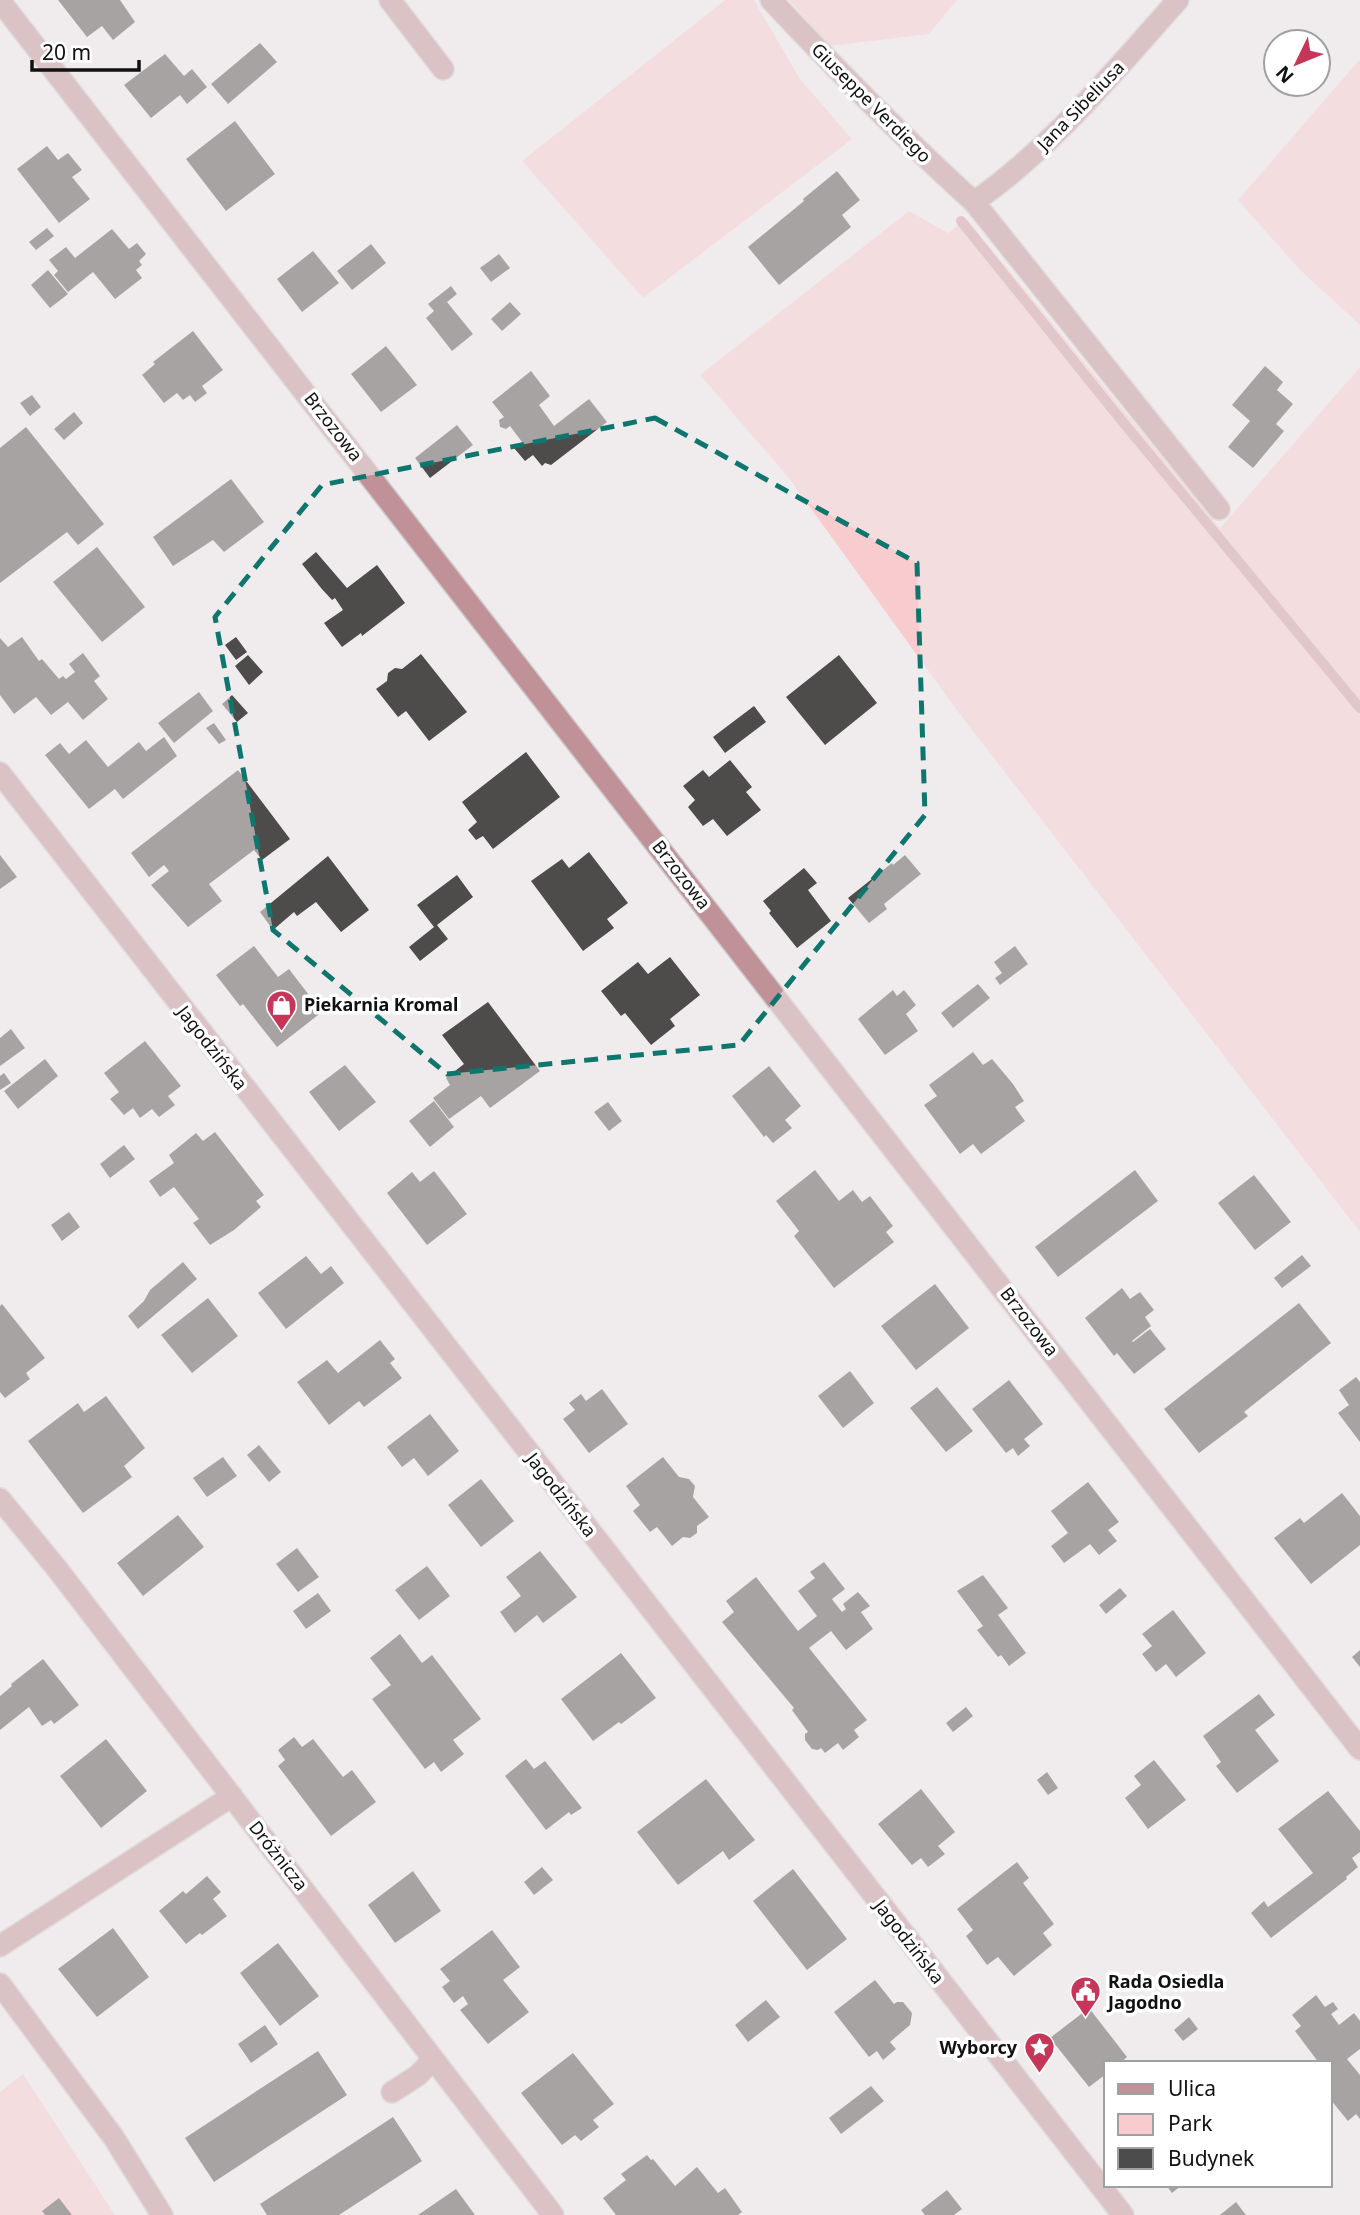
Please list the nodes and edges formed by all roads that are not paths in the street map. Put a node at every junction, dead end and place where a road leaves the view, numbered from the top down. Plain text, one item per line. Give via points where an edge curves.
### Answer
1 (390, 0) edge
2 (771, 0) edge
3 (1178, 0) edge
4 (0, 1) edge
5 (443, 69) dead end
6 (974, 202) junction
7 (1219, 509) dead end
8 (0, 773) edge
9 (0, 1499) edge
10 (1360, 1749) edge
11 (232, 1796) junction
12 (0, 1946) edge
13 (0, 1984) edge
14 (433, 2060) junction
15 (392, 2092) dead end
16 (162, 2215) edge
17 (552, 2215) edge
18 (1123, 2215) edge

1 - 5 street
2 - 6 street, Giuseppe Verdiego via 845,79
3 - 6 street, Jana Sibeliusa via 1046,143
4 - 10 street, Brzozowa
6 - 7 street, Giuseppe Verdiego
8 - 18 street, Jagodzińska
9 - 11 street, Dróżnicza
11 - 12 street
11 - 14 street, Dróżnicza
13 - 16 street via 114,2138
14 - 15 street
14 - 17 street, Dróżnicza

